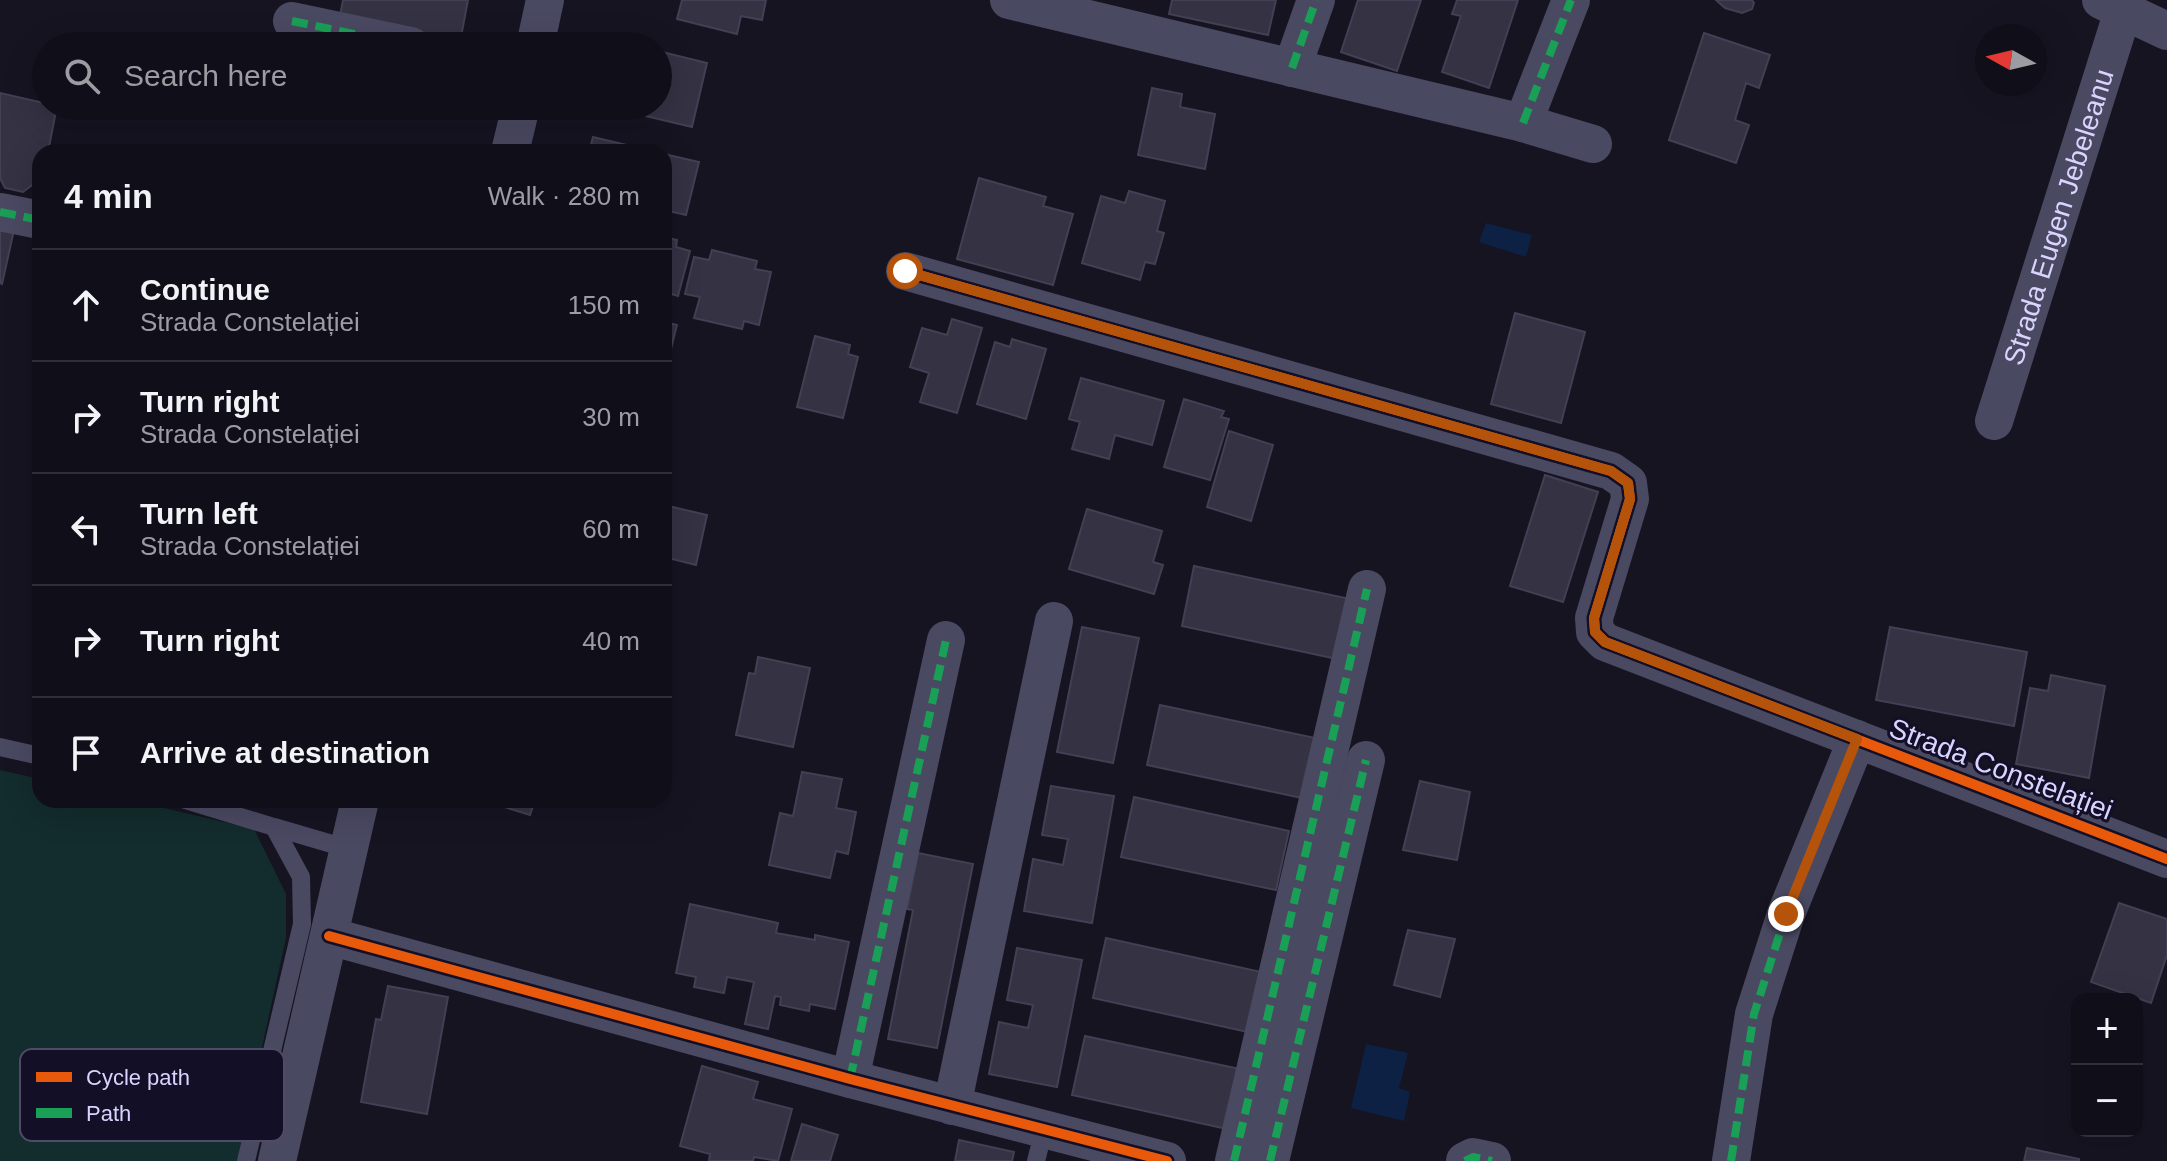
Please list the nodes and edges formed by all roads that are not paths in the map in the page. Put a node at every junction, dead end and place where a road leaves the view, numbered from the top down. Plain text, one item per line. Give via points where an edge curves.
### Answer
1 (545, 0) edge
2 (1009, 0) edge
3 (1316, 0) edge
4 (1571, 0) edge
5 (2112, 5) edge
6 (292, 21) dead end
7 (2167, 31) edge
8 (344, 32) edge
9 (538, 32) edge
10 (1292, 68) junction
11 (518, 120) edge
12 (1523, 123) junction
13 (512, 144) edge
14 (1593, 144) dead end
15 (0, 212) edge
16 (32, 218) edge
17 (905, 271) dead end
18 (1994, 421) dead end
19 (1367, 589) dead end
20 (1054, 621) dead end
21 (946, 640) dead end
22 (1857, 739) junction
23 (0, 747) edge
24 (32, 754) edge
25 (1366, 760) dead end
26 (211, 808) edge
27 (358, 808) edge
28 (274, 827) junction
29 (349, 849) junction
30 (2167, 859) edge
31 (329, 936) junction
32 (272, 1049) edge
33 (850, 1079) junction
34 (952, 1106) junction
35 (284, 1131) edge
36 (251, 1141) edge
37 (282, 1141) edge
38 (1040, 1146) edge
39 (246, 1161) edge
40 (277, 1161) edge
41 (1167, 1161) edge
42 (1234, 1161) edge
43 (1270, 1161) edge
44 (1465, 1161) edge
45 (1492, 1161) edge
46 (1731, 1161) edge

1 - 9 street
2 - 10 street
3 - 10 street
4 - 12 street
5 - 7 street, Strada Eugen Jebeleanu
5 - 18 street, Strada Eugen Jebeleanu
6 - 8 street
10 - 12 street
11 - 13 street
12 - 14 street
15 - 16 street
17 - 22 street, Strada Constelației via 1611,471 1628,483 1630,499 1594,618 1595,632 1605,642
19 - 42 street
20 - 34 street
21 - 33 street
22 - 30 street, Strada Constelației
22 - 46 street via 1786,914 1754,1014
23 - 24 lane
25 - 43 street
26 - 28 lane
27 - 29 street
28 - 29 lane
28 - 32 lane via 301,877 302,924
29 - 31 street
31 - 33 street
31 - 35 street
33 - 34 street
34 - 38 street
36 - 39 lane
37 - 40 street
38 - 41 street
44 - 45 street

